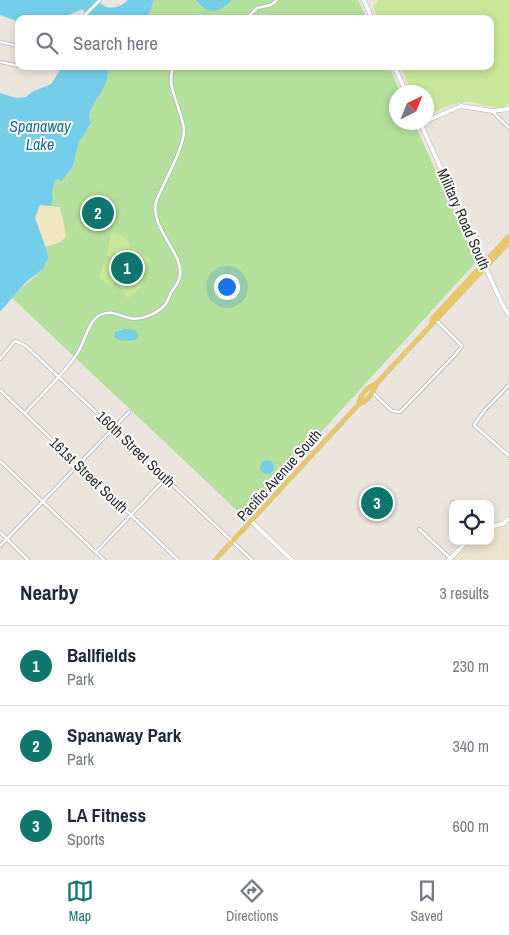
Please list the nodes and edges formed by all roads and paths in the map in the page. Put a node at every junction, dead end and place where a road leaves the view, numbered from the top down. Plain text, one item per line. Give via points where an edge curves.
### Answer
1 (100, 0) edge
2 (277, 0) edge
3 (364, 0) edge
4 (85, 15) edge
5 (250, 15) edge
6 (370, 15) edge
7 (0, 42) edge
8 (15, 45) edge
9 (0, 62) edge
10 (15, 65) edge
11 (172, 70) edge
12 (396, 70) edge
13 (403, 85) edge
14 (509, 109) edge
15 (492, 111) junction
16 (434, 118) edge
17 (509, 128) edge
18 (424, 130) edge
19 (509, 236) edge
20 (509, 242) edge
21 (484, 265) junction
22 (507, 308) edge
23 (509, 315) edge
24 (437, 321) junction
25 (432, 324) junction
26 (0, 359) edge
27 (59, 377) junction
28 (376, 384) junction
29 (508, 387) edge
30 (0, 390) edge
31 (372, 392) junction
32 (359, 404) junction
33 (130, 412) dead end
34 (24, 413) junction
35 (114, 428) junction
36 (509, 456) edge
37 (0, 462) edge
38 (78, 465) junction
39 (166, 478) junction
40 (42, 502) junction
41 (131, 516) junction
42 (508, 521) edge
43 (252, 522) junction
44 (494, 526) edge
45 (419, 529) dead end
46 (0, 532) edge
47 (7, 539) junction
48 (233, 542) junction
49 (463, 545) edge
50 (0, 546) edge
51 (96, 552) junction
52 (450, 559) edge
53 (28, 560) edge
54 (104, 560) edge
55 (178, 560) edge
56 (215, 560) edge
57 (252, 560) edge
58 (292, 560) edge

1 - 4 street
2 - 5 street
3 - 6 main road
7 - 8 street
9 - 10 street
11 - 27 street via 171,81 183,136 155,210 180,268 180,278 165,305 148,316 130,319 111,312 99,316
12 - 13 main road
14 - 15 main road
15 - 16 main road via 461,106
15 - 17 street
18 - 21 main road, Military Road South
19 - 21 main road, Pacific Avenue South
20 - 21 main road, Pacific Avenue South
21 - 22 main road, Military Road South
21 - 24 main road, Pacific Avenue South
21 - 25 main road, Pacific Avenue South via 432,320
22 - 23 main road, Military Road South
24 - 25 main road, Pacific Avenue South
24 - 31 street via 462,346 456,355 397,413
25 - 28 main road, Pacific Avenue South
26 - 27 street, 160th Street South via 17,341
27 - 34 street
27 - 35 street, 160th Street South
28 - 31 main road, Pacific Avenue South
28 - 32 main road, Pacific Avenue South via 359,400
29 - 36 street via 474,426
30 - 34 street, 161st Street South
31 - 32 main road, Pacific Avenue South
32 - 43 main road, Pacific Avenue South
33 - 35 street
34 - 38 street, 161st Street South
35 - 38 street
35 - 39 street, 160th Street South
37 - 40 street
38 - 40 street
38 - 41 street, 161st Street South
39 - 41 street
39 - 48 street, 160th Street South
40 - 47 street
40 - 51 street
41 - 51 street
41 - 55 street, 161st Street South
42 - 44 main road
43 - 48 main road, Pacific Avenue South
43 - 58 main road
45 - 52 street
46 - 47 street
47 - 50 street
47 - 53 street
48 - 56 main road, Pacific Avenue South
48 - 57 street, 160th Street South
49 - 52 main road
51 - 54 street

